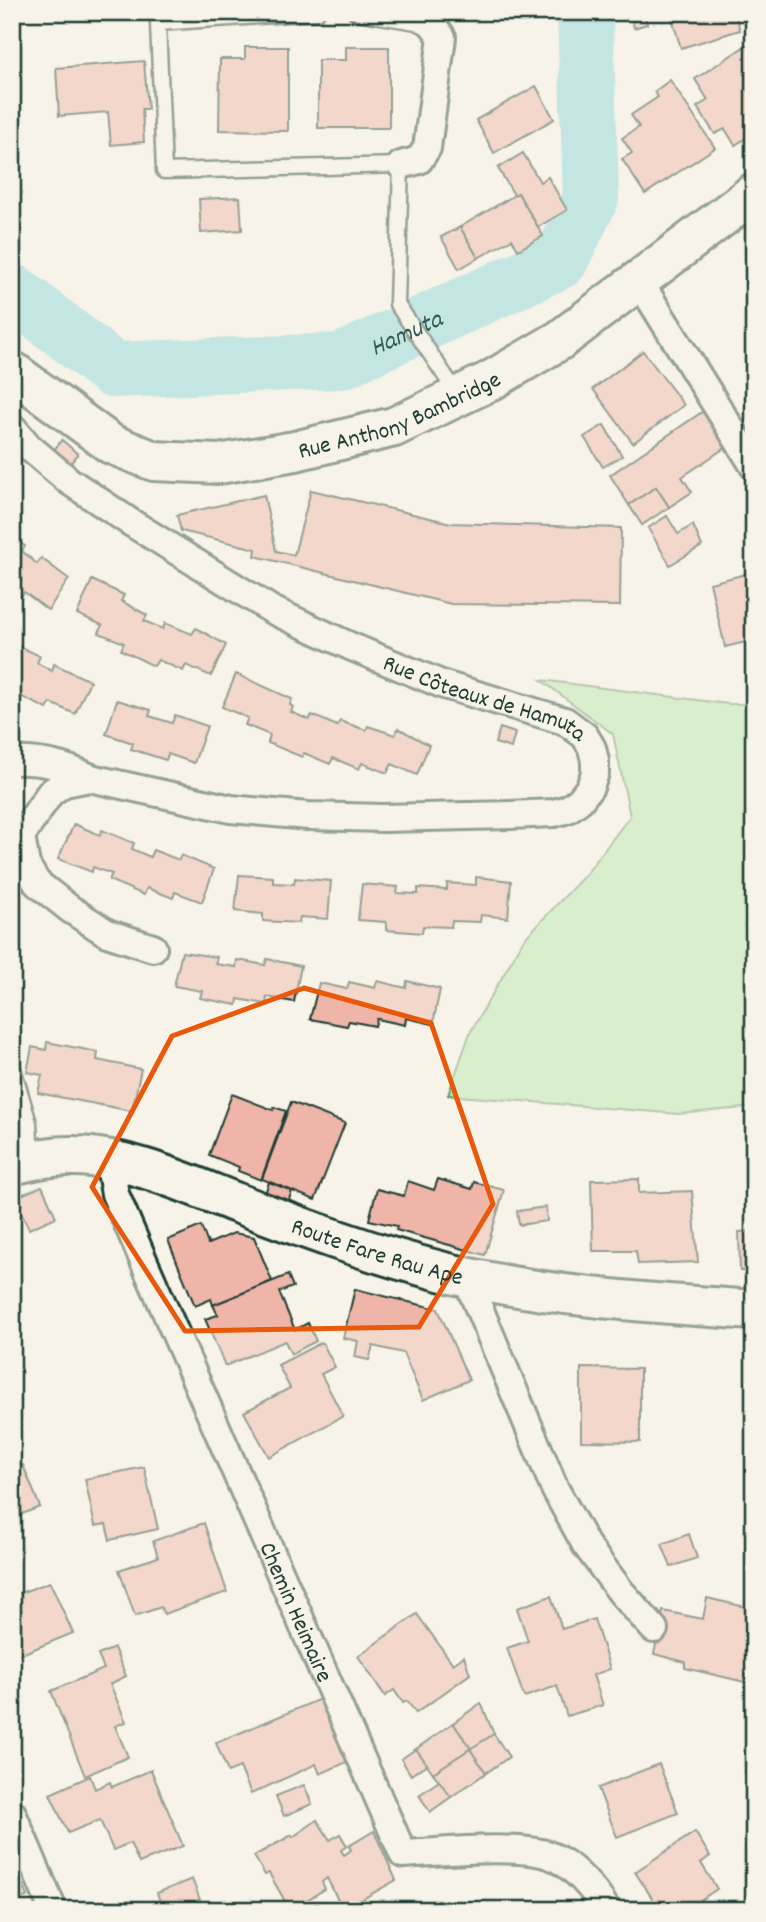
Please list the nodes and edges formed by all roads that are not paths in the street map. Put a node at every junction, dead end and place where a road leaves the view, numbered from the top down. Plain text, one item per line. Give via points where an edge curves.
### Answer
1 (317, 12) edge
2 (356, 12) edge
3 (430, 22) edge
4 (401, 165) junction
5 (754, 193) edge
6 (639, 281) junction
7 (12, 372) edge
8 (459, 396) junction
9 (12, 428) edge
10 (754, 466) edge
11 (12, 761) edge
12 (90, 778) junction
13 (17, 832) edge
14 (153, 948) dead end
15 (12, 1065) edge
16 (109, 1160) junction
17 (22, 1163) edge
18 (466, 1277) junction
19 (754, 1310) edge
20 (654, 1629) dead end
21 (12, 1814) edge
22 (53, 1910) edge
23 (607, 1910) edge

1 - 4 lane via 158,23 164,170
2 - 3 lane
3 - 4 street via 442,37 427,148 419,160
4 - 8 lane via 397,304
5 - 6 main road, Rue Anthony Bambridge
6 - 8 main road, Rue Anthony Bambridge via 560,340
6 - 10 street
7 - 8 main road, Rue Anthony Bambridge via 111,444 154,461 219,464 295,451 394,428
9 - 12 street, Rue Côteaux de Hamuta via 69,481 272,610 444,685 565,721 585,736 594,761 590,787 568,809 510,815 383,818 231,809
11 - 12 street, Rue Côteaux de Hamuta via 71,769
12 - 13 street, Rue Côteaux de Hamuta via 64,783 50,793
13 - 14 street, Rue Côteaux de Hamuta via 26,865 37,883 107,933
15 - 17 lane via 29,1123
16 - 17 main road, Route Fare Rau Ape via 74,1156
16 - 18 main road, Route Fare Rau Ape via 355,1247
16 - 23 street, Chemin Heimaire via 115,1194 403,1854 509,1850 551,1856 587,1881
18 - 19 main road, Route Fare Rau Ape via 605,1299
18 - 20 street via 555,1489 586,1545
21 - 22 street

